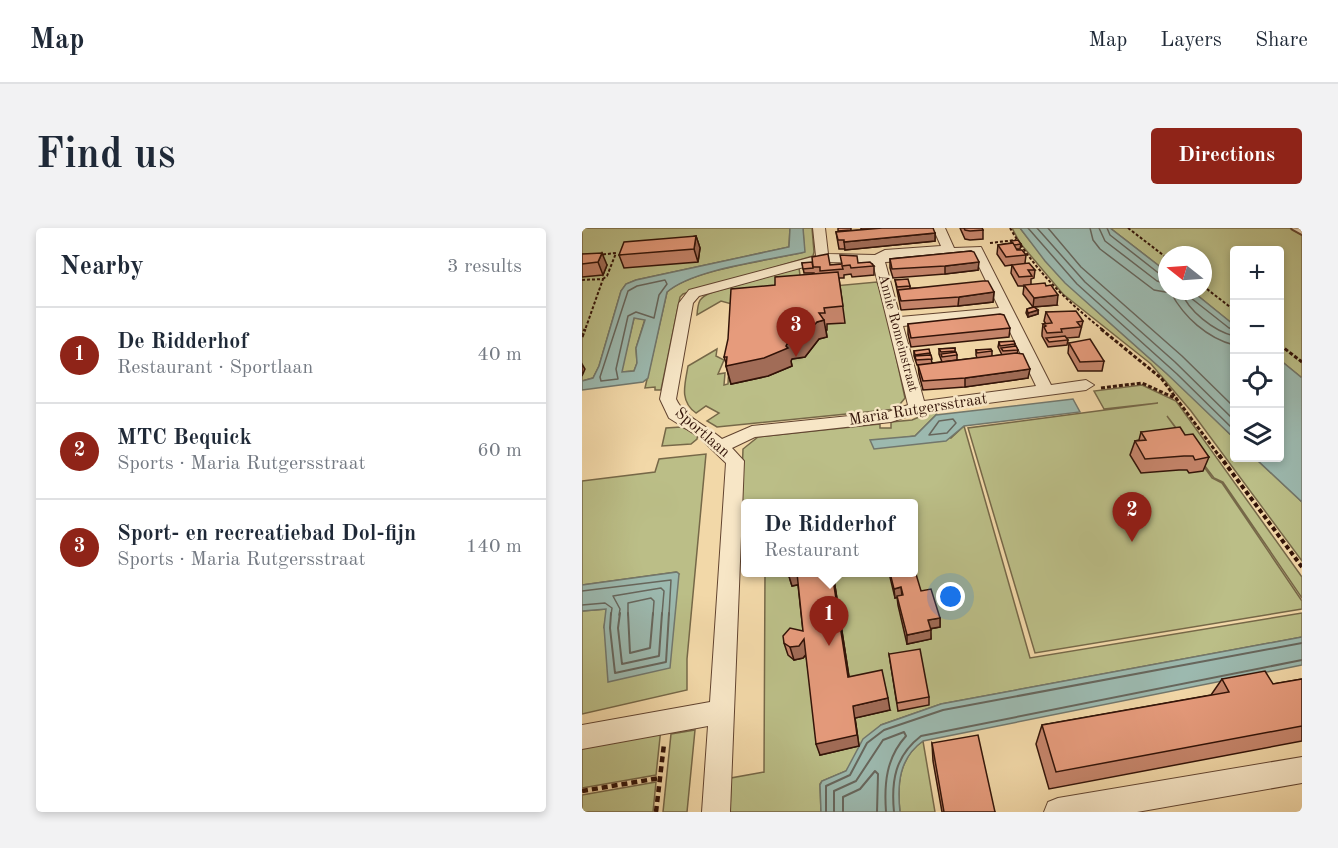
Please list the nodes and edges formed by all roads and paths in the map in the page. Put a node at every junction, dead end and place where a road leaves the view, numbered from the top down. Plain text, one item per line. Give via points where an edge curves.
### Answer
1 (819, 228) edge
2 (939, 228) edge
3 (1010, 228) edge
4 (1128, 228) edge
5 (1295, 228) edge
6 (1302, 232) edge
7 (1016, 240) junction
8 (994, 243) dead end
9 (1158, 251) edge
10 (950, 252) junction
11 (593, 255) edge
12 (822, 258) junction
13 (878, 259) junction
14 (603, 279) junction
15 (582, 280) edge
16 (1212, 293) edge
17 (1230, 307) edge
18 (1006, 311) junction
19 (896, 322) junction
20 (582, 337) edge
21 (1284, 348) edge
22 (1302, 362) edge
23 (1086, 385) joint
24 (1046, 390) junction
25 (1177, 400) junction
26 (917, 407) junction
27 (721, 446) junction
28 (1302, 567) edge
29 (722, 712) junction
30 (666, 722) junction
31 (582, 737) edge
32 (1302, 770) edge
33 (660, 778) junction
34 (582, 791) edge
35 (656, 812) edge
36 (716, 812) edge
37 (1059, 812) edge

1 - 12 street
2 - 10 street
3 - 7 path
4 - 9 path
5 - 6 lane
7 - 8 path
7 - 25 path via 1070,303 1144,360
10 - 13 street, Sportlaan
10 - 18 street via 977,250
11 - 14 path via 616,253
12 - 13 street, Sportlaan
12 - 27 street, Sportlaan via 694,293 686,303 668,399 675,414
13 - 19 street, Annie Romeinstraat
14 - 15 path
14 - 20 path
16 - 17 path
18 - 19 street
18 - 24 street
19 - 26 street, Annie Romeinstraat
21 - 22 path
23 - 24 street, Maria Rutgersstraat
23 - 25 path via 1089,390 1142,383
24 - 26 street, Maria Rutgersstraat
25 - 28 path
26 - 27 street, Maria Rutgersstraat via 891,417 752,432
27 - 29 street, Sportlaan via 735,461
29 - 30 street
29 - 36 street, Sportlaan
30 - 31 street
30 - 33 path
32 - 37 street
33 - 34 path
33 - 35 path

